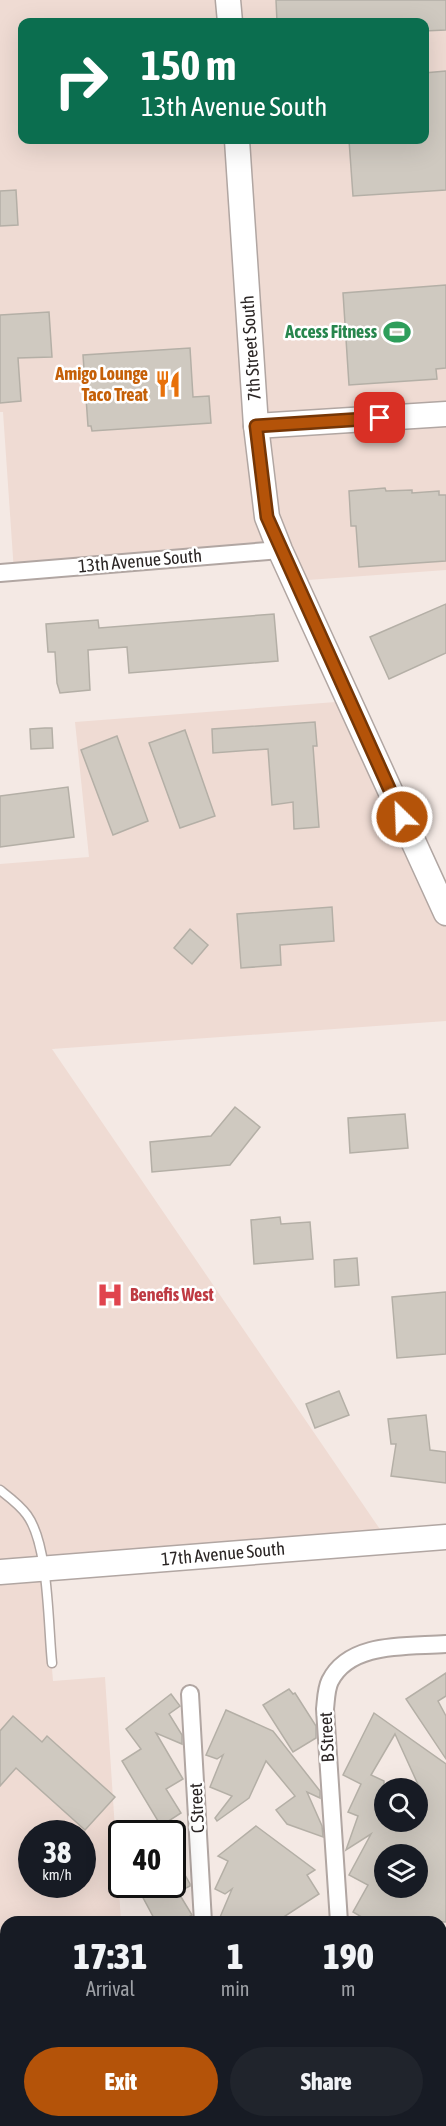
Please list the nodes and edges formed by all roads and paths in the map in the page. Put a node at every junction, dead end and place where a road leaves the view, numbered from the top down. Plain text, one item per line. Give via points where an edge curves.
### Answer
1 (228, 0) edge
2 (230, 18) edge
3 (237, 144) edge
4 (446, 414) edge
5 (256, 426) junction
6 (280, 550) junction
7 (0, 573) edge
8 (446, 913) edge
9 (0, 1490) edge
10 (446, 1537) edge
11 (44, 1569) junction
12 (0, 1572) edge
13 (446, 1644) edge
14 (52, 1664) dead end
15 (190, 1694) dead end
16 (203, 1916) edge
17 (339, 1916) edge

1 - 2 street
3 - 5 street, 7th Street South
4 - 5 street
5 - 6 street, 7th Street South via 267,517
6 - 7 street, 13th Avenue South
6 - 8 street, 7th Street South
9 - 11 lane via 27,1514 38,1536
10 - 11 street, 17th Avenue South
11 - 12 street, 17th Avenue South
11 - 14 lane
13 - 17 street, B Street via 369,1650 342,1664 329,1683 325,1709
15 - 16 street, C Street

